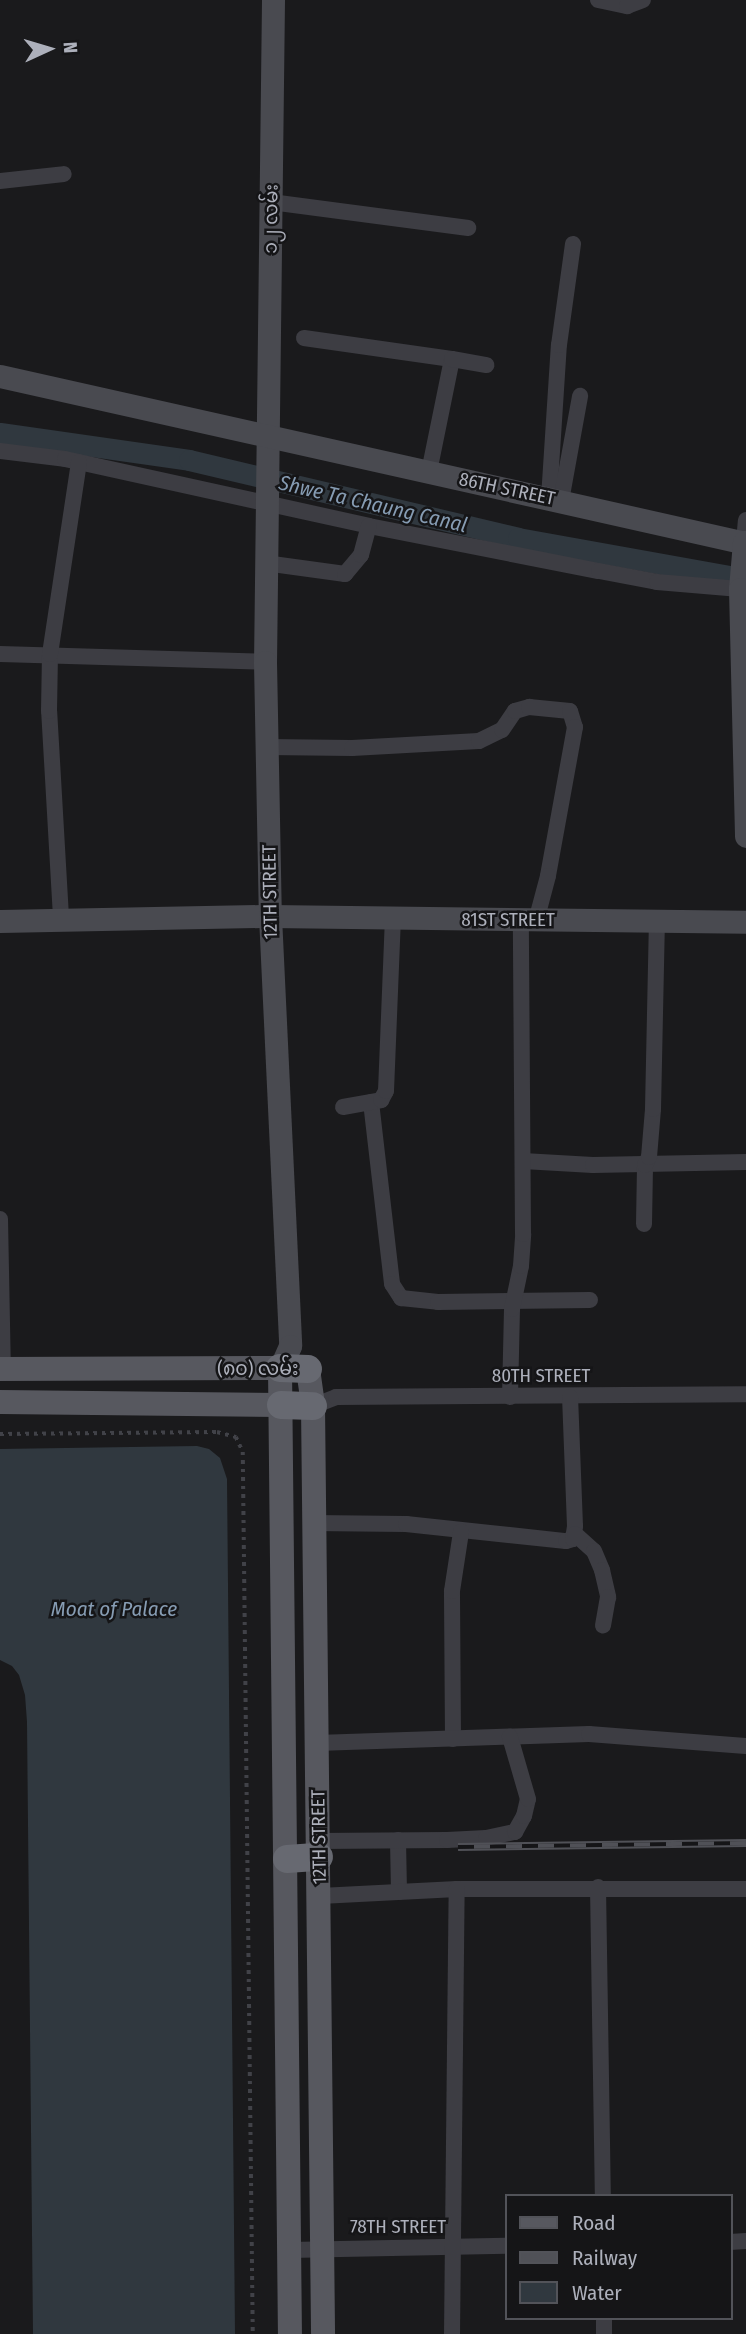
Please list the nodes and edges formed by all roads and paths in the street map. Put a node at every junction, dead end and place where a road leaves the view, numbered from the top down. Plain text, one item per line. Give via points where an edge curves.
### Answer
1 (274, 0) edge
2 (598, 0) edge
3 (643, 0) edge
4 (64, 174) dead end
5 (0, 184) edge
6 (271, 202) junction
7 (468, 228) dead end
8 (573, 244) dead end
9 (304, 338) dead end
10 (452, 359) junction
11 (486, 365) dead end
12 (0, 376) edge
13 (580, 396) dead end
14 (267, 437) junction
15 (0, 451) edge
16 (79, 462) junction
17 (429, 472) junction
18 (266, 485) junction
19 (555, 500) junction
20 (369, 526) junction
21 (745, 535) edge
22 (265, 563) junction
23 (741, 580) junction
24 (0, 654) edge
25 (50, 654) junction
26 (265, 662) junction
27 (267, 747) junction
28 (746, 836) edge
29 (270, 916) junction
30 (61, 917) junction
31 (393, 919) junction
32 (529, 920) junction
33 (0, 921) edge
34 (657, 921) junction
35 (746, 922) edge
36 (371, 1102) junction
37 (343, 1107) dead end
38 (523, 1161) junction
39 (746, 1162) edge
40 (645, 1165) junction
41 (0, 1219) edge
42 (644, 1224) dead end
43 (515, 1299) junction
44 (590, 1300) dead end
45 (285, 1357) junction
46 (1, 1369) edge
47 (308, 1369) joint
48 (746, 1394) edge
49 (510, 1397) junction
50 (570, 1397) junction
51 (324, 1401) junction
52 (0, 1402) edge
53 (281, 1405) junction
54 (0, 1434) edge
55 (312, 1523) junction
56 (461, 1532) junction
57 (575, 1534) junction
58 (603, 1626) dead end
59 (510, 1737) junction
60 (453, 1739) junction
61 (317, 1743) junction
62 (746, 1746) edge
63 (398, 1840) junction
64 (319, 1849) junction
65 (287, 1859) junction
66 (598, 1887) junction
67 (457, 1889) junction
68 (746, 1889) edge
69 (399, 1892) junction
70 (320, 1896) junction
71 (603, 2194) edge
72 (504, 2246) edge
73 (455, 2247) junction
74 (322, 2248) junction
75 (290, 2250) junction
76 (253, 2334) edge
77 (290, 2334) edge
78 (323, 2334) edge
79 (452, 2334) edge

1 - 6 street, ၁၂ လမ်း
2 - 3 street via 626,6
4 - 5 street
6 - 7 street
6 - 14 street, ၁၂ လမ်း
8 - 19 street via 558,345
9 - 10 street
10 - 11 street
10 - 17 street
12 - 14 street, 86TH STREET
13 - 19 street
14 - 17 street, 86TH STREET
14 - 18 street, 12TH STREET
15 - 16 street
16 - 18 street
16 - 25 street
17 - 19 street, 86TH STREET
18 - 20 street
18 - 22 street, 12TH STREET
19 - 21 street, 86TH STREET
20 - 22 street via 361,555 345,574
20 - 23 street via 657,582
21 - 23 street
22 - 26 street, 12TH STREET
23 - 28 street
24 - 25 street
25 - 26 street
25 - 30 street
26 - 27 street, 12TH STREET
27 - 29 street, 12TH STREET
27 - 32 street via 479,741 502,730 515,711 528,707 570,711 575,727 548,876
29 - 30 street, 81ST STREET
29 - 31 street, 81ST STREET
29 - 45 street, 12TH STREET
30 - 33 street, 81ST STREET
31 - 32 street, 81ST STREET
31 - 36 street via 387,1081 381,1100
32 - 34 street, 81ST STREET
32 - 38 street
34 - 35 street, 81ST STREET
34 - 40 street via 653,1109
36 - 37 street
36 - 43 street via 395,1291 401,1298 438,1302
38 - 40 street
38 - 43 street via 522,1266
39 - 40 street
40 - 42 street
41 - 46 street
43 - 44 street
43 - 49 street
45 - 46 main road, (၈၀) လမ်း
45 - 47 highway, (၈၀) လမ်း
45 - 53 main road, 12TH STREET
47 - 51 main road, 12TH STREET
48 - 50 street, 80TH STREET
49 - 50 street, 80TH STREET
49 - 51 street, 80TH STREET
50 - 57 street
51 - 53 highway, (၈၀) လမ်း
51 - 55 main road, 12TH STREET
52 - 53 main road, (၈၀) လမ်း
53 - 65 main road, 12TH STREET
54 - 76 path via 216,1432 236,1437 243,1452
55 - 56 street via 407,1524
55 - 61 main road, 12TH STREET
56 - 57 street via 566,1541
56 - 60 street via 452,1591
57 - 58 street via 594,1550 603,1570 608,1598
59 - 60 street
59 - 62 street via 589,1734
59 - 63 street via 528,1799 515,1832 486,1838
60 - 61 street
61 - 64 main road, 12TH STREET
63 - 64 street
63 - 69 street
64 - 65 highway
64 - 70 main road, 12TH STREET
65 - 75 main road, 12TH STREET
66 - 67 street
66 - 68 street
66 - 71 street
67 - 69 street
67 - 73 street
69 - 70 street
70 - 74 main road, 12TH STREET
72 - 73 street, 78TH STREET
73 - 74 street, 78TH STREET
73 - 79 street
74 - 75 street, 78TH STREET
74 - 78 main road, 12TH STREET
75 - 77 main road, 12TH STREET

